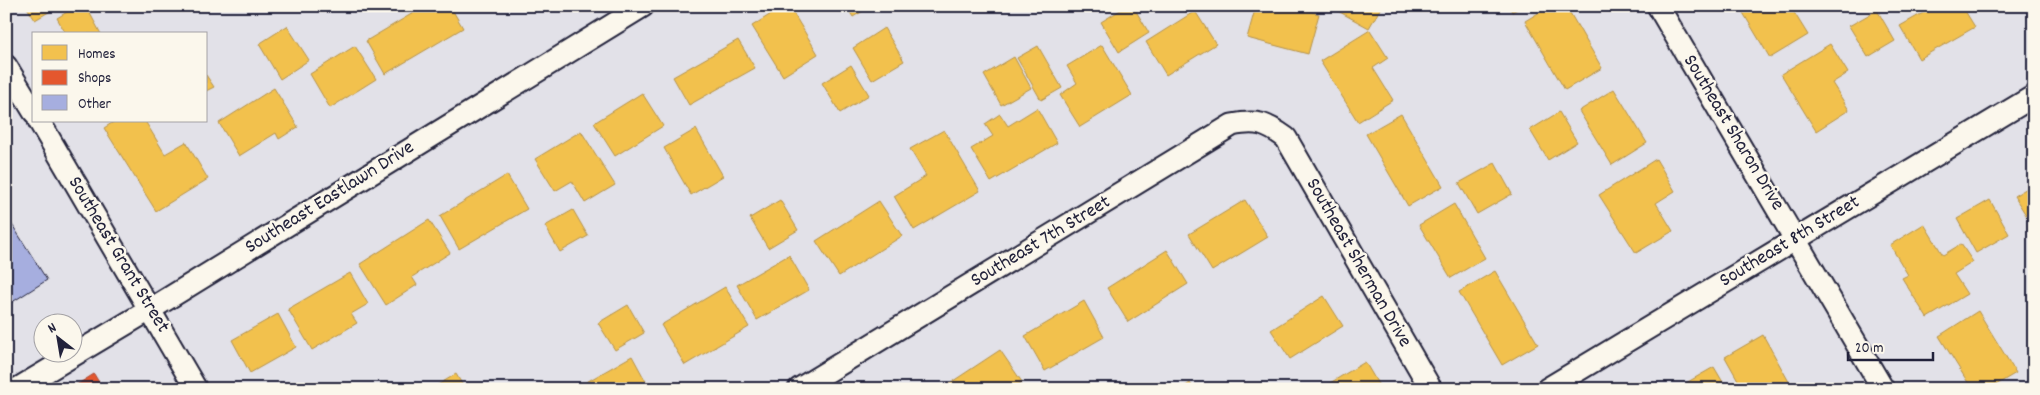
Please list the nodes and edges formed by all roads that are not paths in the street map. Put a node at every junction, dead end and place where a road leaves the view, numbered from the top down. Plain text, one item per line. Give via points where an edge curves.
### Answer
1 (643, 6) edge
2 (1658, 6) edge
3 (6, 66) edge
4 (2034, 96) edge
5 (32, 109) edge
6 (40, 122) edge
7 (1286, 138) joint
8 (1795, 239) junction
9 (151, 310) junction
10 (18, 389) edge
11 (196, 389) edge
12 (799, 389) edge
13 (1431, 389) edge
14 (1546, 389) edge
15 (1883, 389) edge

1 - 9 street, Southeast Eastlawn Drive
2 - 8 street, Southeast Sharon Drive
3 - 5 street
4 - 8 street, Southeast 8th Street
6 - 9 street, Southeast Grant Street
7 - 12 street, Southeast 7th Street via 1269,125 1251,121 1232,125
7 - 13 street, Southeast Sherman Drive
8 - 14 street, Southeast 8th Street
8 - 15 street, Southeast Sharon Drive
9 - 10 street, Southeast Eastlawn Drive
9 - 11 street, Southeast Grant Street

